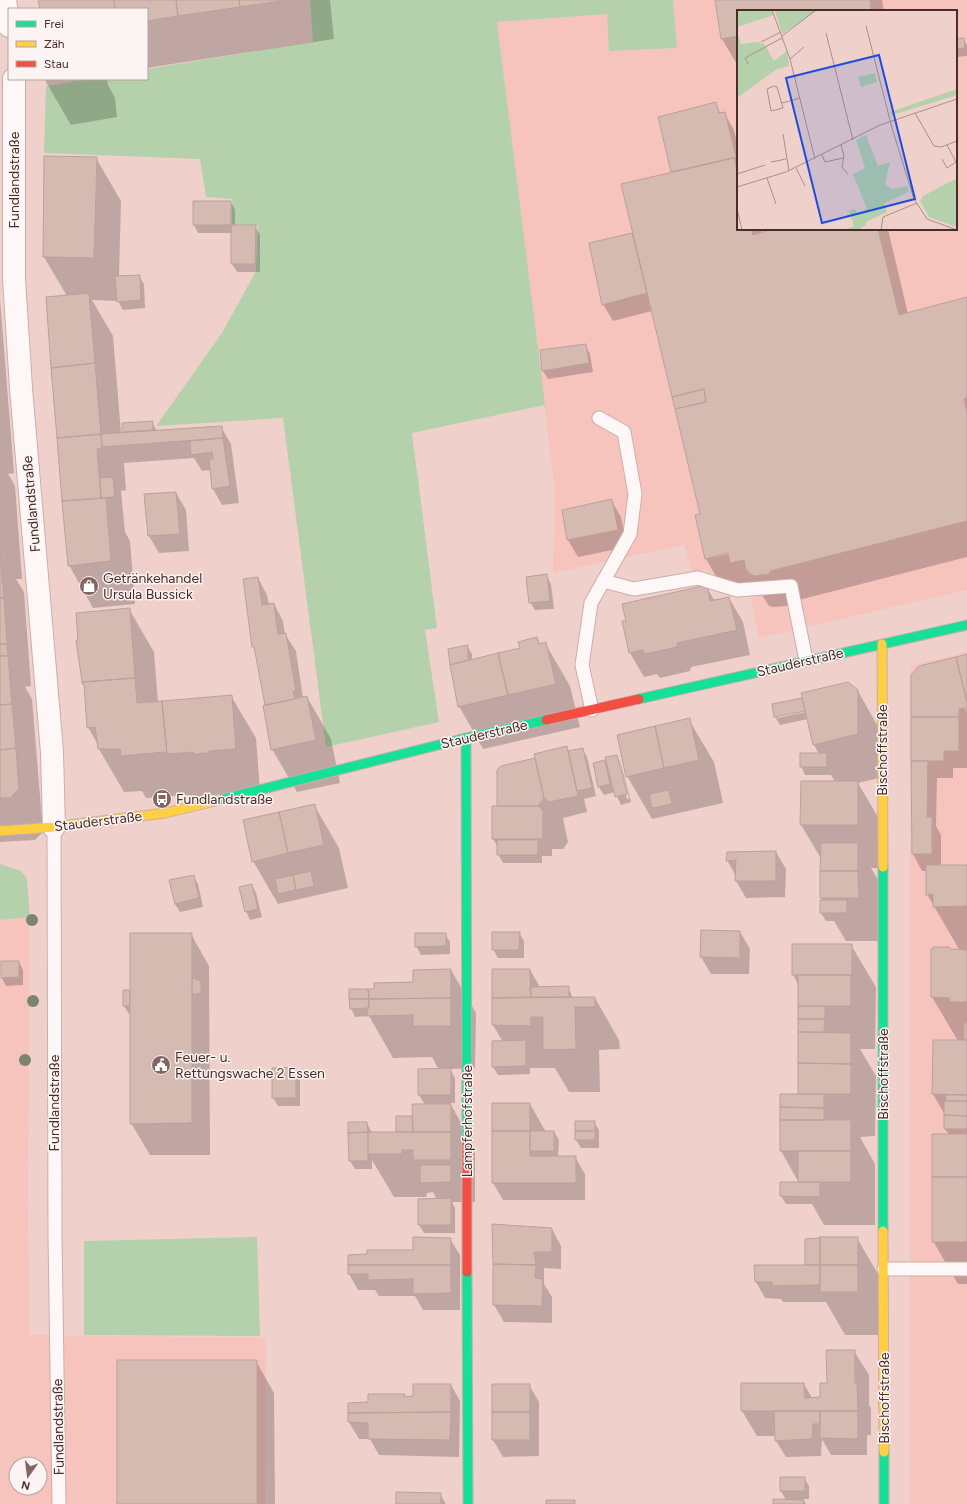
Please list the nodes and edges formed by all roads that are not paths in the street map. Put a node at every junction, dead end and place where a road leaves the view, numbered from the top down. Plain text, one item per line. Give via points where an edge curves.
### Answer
1 (5, 0) edge
2 (8, 20) edge
3 (14, 80) edge
4 (599, 418) dead end
5 (603, 581) junction
6 (967, 625) edge
7 (882, 644) junction
8 (806, 660) junction
9 (592, 710) junction
10 (466, 738) junction
11 (54, 827) junction
12 (0, 831) edge
13 (884, 1269) junction
14 (967, 1269) edge
15 (59, 1504) edge
16 (468, 1504) edge
17 (884, 1504) edge

1 - 2 street
3 - 11 street, Fundlandstraße via 14,279 52,752
4 - 5 lane via 624,432 635,494 630,534
5 - 8 lane via 634,590 698,578 737,590 791,586
5 - 9 lane via 591,603 582,665
6 - 7 street, Stauderstraße
7 - 8 street, Stauderstraße
7 - 13 street, Bischoffstraße
8 - 9 street, Stauderstraße
9 - 10 street, Stauderstraße
10 - 11 street, Stauderstraße via 165,813
10 - 16 street, Lampferhofstraße
11 - 12 street, Stauderstraße
11 - 15 lane, Fundlandstraße
13 - 14 lane
13 - 17 street, Bischoffstraße

